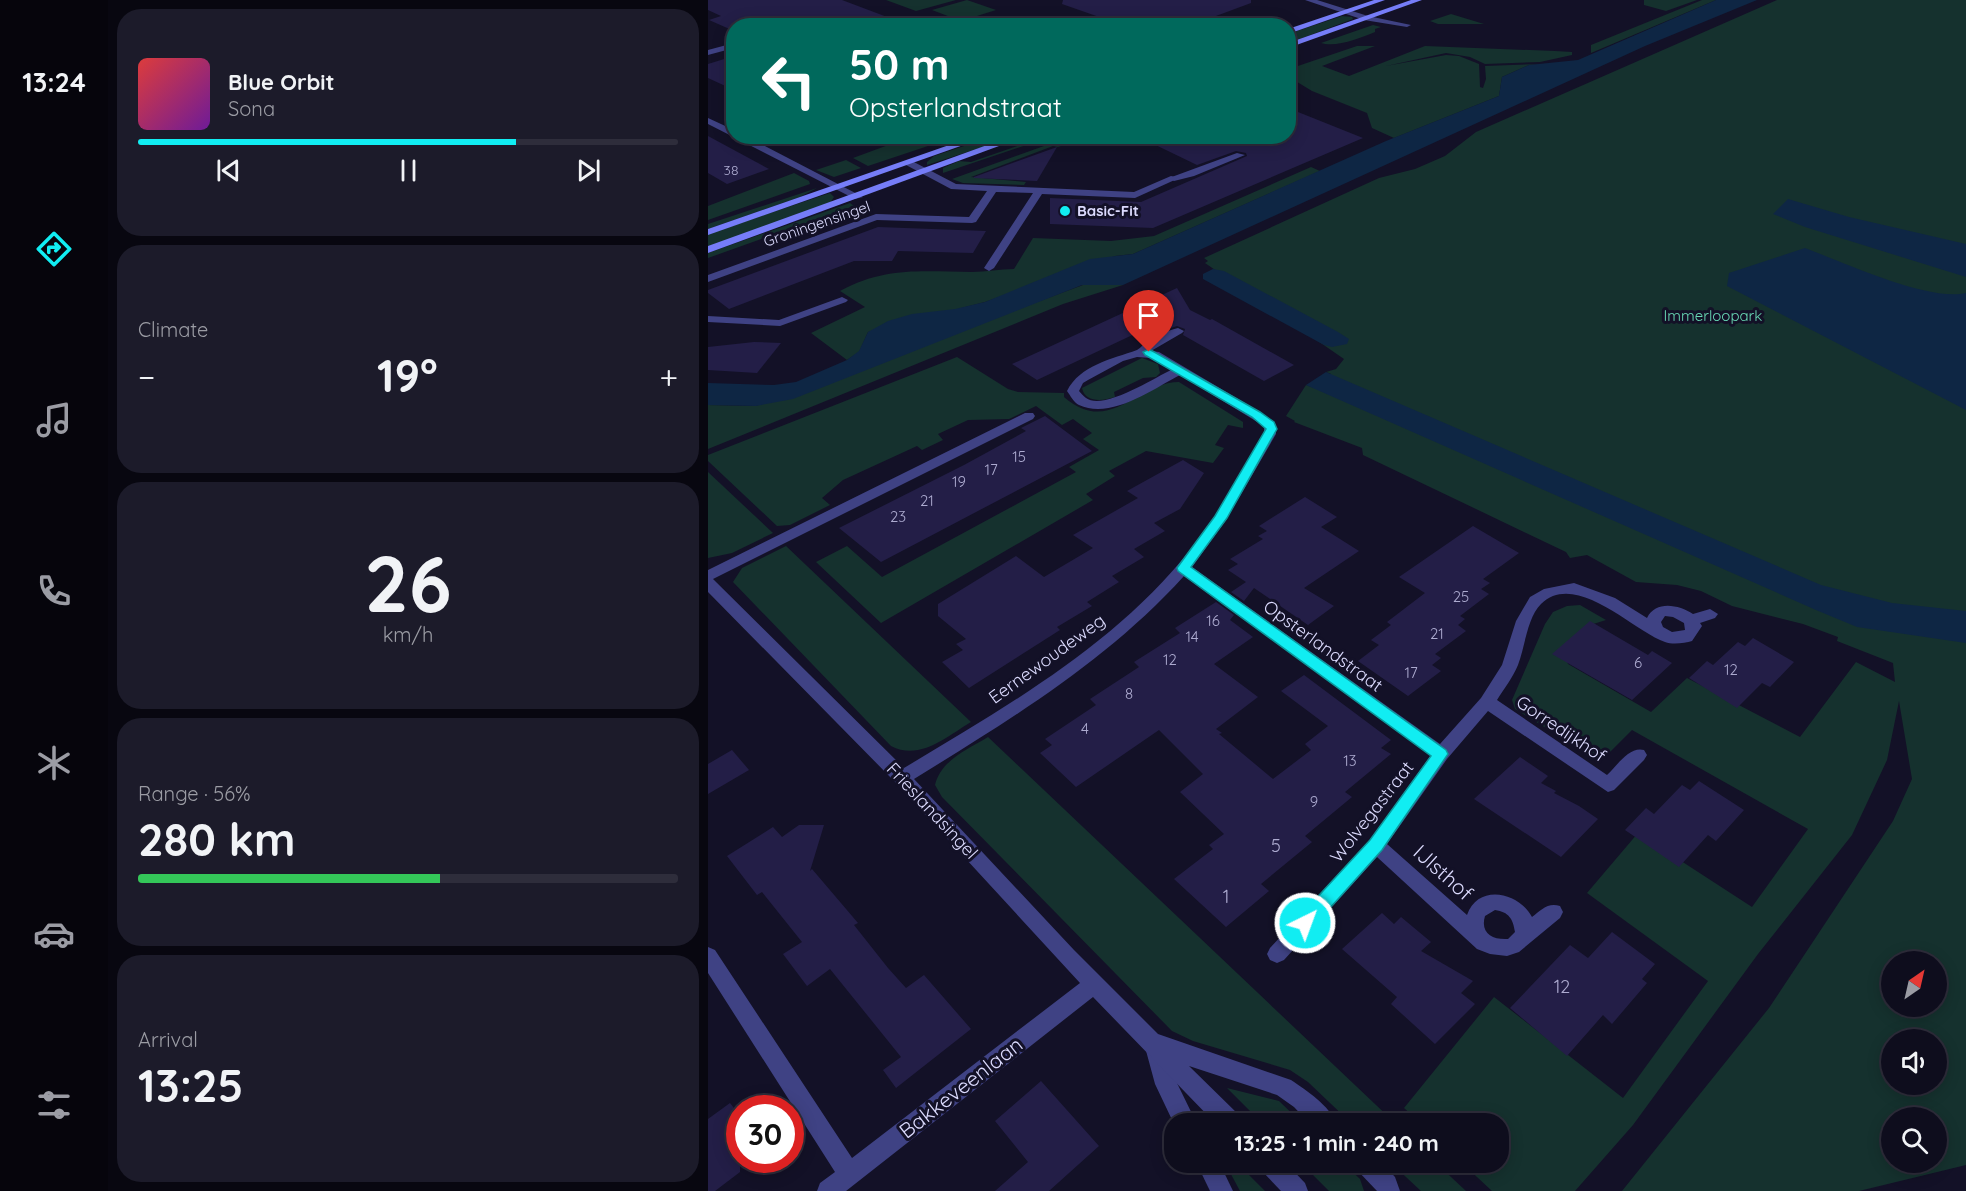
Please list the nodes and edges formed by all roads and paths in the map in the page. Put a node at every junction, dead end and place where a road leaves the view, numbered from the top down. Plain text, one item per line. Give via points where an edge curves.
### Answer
1 (1309, 0) edge
2 (1381, 0) edge
3 (1418, 0) edge
4 (1347, 12) junction
5 (1367, 18) junction
6 (1407, 25) dead end
7 (1296, 29) edge
8 (1296, 43) edge
9 (726, 47) edge
10 (708, 52) edge
11 (708, 121) edge
12 (726, 130) edge
13 (753, 144) edge
14 (962, 144) edge
15 (1000, 144) edge
16 (1240, 154) dead end
17 (909, 163) junction
18 (925, 172) junction
19 (839, 187) junction
20 (994, 188) junction
21 (1039, 191) junction
22 (858, 197) junction
23 (708, 232) edge
24 (708, 250) edge
25 (989, 268) dead end
26 (708, 279) edge
27 (842, 300) dead end
28 (708, 319) edge
29 (1178, 331) dead end
30 (1143, 352) junction
31 (1180, 370) junction
32 (1029, 416) dead end
33 (1183, 568) junction
34 (708, 576) edge
35 (708, 583) edge
36 (1710, 615) dead end
37 (1691, 620) junction
38 (1656, 630) junction
39 (1487, 702) junction
40 (1441, 754) junction
41 (1638, 754) dead end
42 (902, 778) junction
43 (1376, 845) junction
44 (1553, 912) dead end
45 (1526, 934) junction
46 (1477, 936) junction
47 (1277, 954) dead end
48 (708, 957) edge
49 (1094, 984) junction
50 (1154, 1042) junction
51 (1180, 1113) edge
52 (1222, 1113) edge
53 (1315, 1113) edge
54 (1213, 1173) edge
55 (1280, 1173) edge
56 (1376, 1173) edge
57 (849, 1174) junction
58 (828, 1191) edge
59 (1222, 1191) edge
60 (1297, 1191) edge
61 (1389, 1191) edge

1 - 4 street
2 - 4 street
3 - 5 street
4 - 5 street
4 - 7 street
5 - 6 street
5 - 8 street
9 - 10 street
11 - 12 street
13 - 19 street
14 - 17 street, Groningensingel
15 - 18 street, Groningensingel
16 - 21 street via 1135,195
17 - 18 street
17 - 19 street, Groningensingel
18 - 20 street via 954,187
18 - 22 street, Groningensingel
19 - 22 street
19 - 23 street, Groningensingel
20 - 21 street
20 - 26 street, Groningensingel via 972,220 876,217
21 - 25 street
22 - 24 street, Groningensingel
27 - 28 street via 780,323
29 - 30 street via 1150,344
30 - 31 street, Eernewoudeweg
30 - 31 street via 1126,355 1084,376 1075,385 1075,396 1090,404 1106,405
31 - 33 street, Eernewoudeweg via 1256,415 1272,429 1220,518
32 - 34 street
33 - 40 street, Opsterlandstraat
33 - 42 street, Eernewoudeweg via 1093,654
35 - 42 street, Frieslandsingel
36 - 37 street
37 - 38 street via 1694,627 1688,637 1669,638
37 - 38 street via 1676,611 1666,611 1654,618
38 - 39 street, Wolvegastraat via 1610,602 1575,588 1549,593 1535,601 1524,621 1510,666
39 - 40 street, Wolvegastraat
39 - 41 street, Gorredijkhof via 1608,785
40 - 43 street, Wolvegastraat
42 - 49 street, Frieslandsingel
43 - 46 street, IJlsthof
43 - 47 street, Wolvegastraat
44 - 45 street, IJlsthof
45 - 46 street, IJlsthof via 1504,949 1484,943
45 - 46 street, IJlsthof via 1526,922 1520,911 1496,901 1483,904 1474,914 1472,925
48 - 57 street
49 - 50 street, Frieslandsingel
49 - 57 street, Bakkeveenlaan
50 - 51 street via 1166,1084
50 - 52 street, Frieslandsingel
50 - 53 street, Frieslandsingel via 1283,1087
54 - 59 street
55 - 60 street
56 - 61 street
57 - 58 street, Bakkeveenlaan

